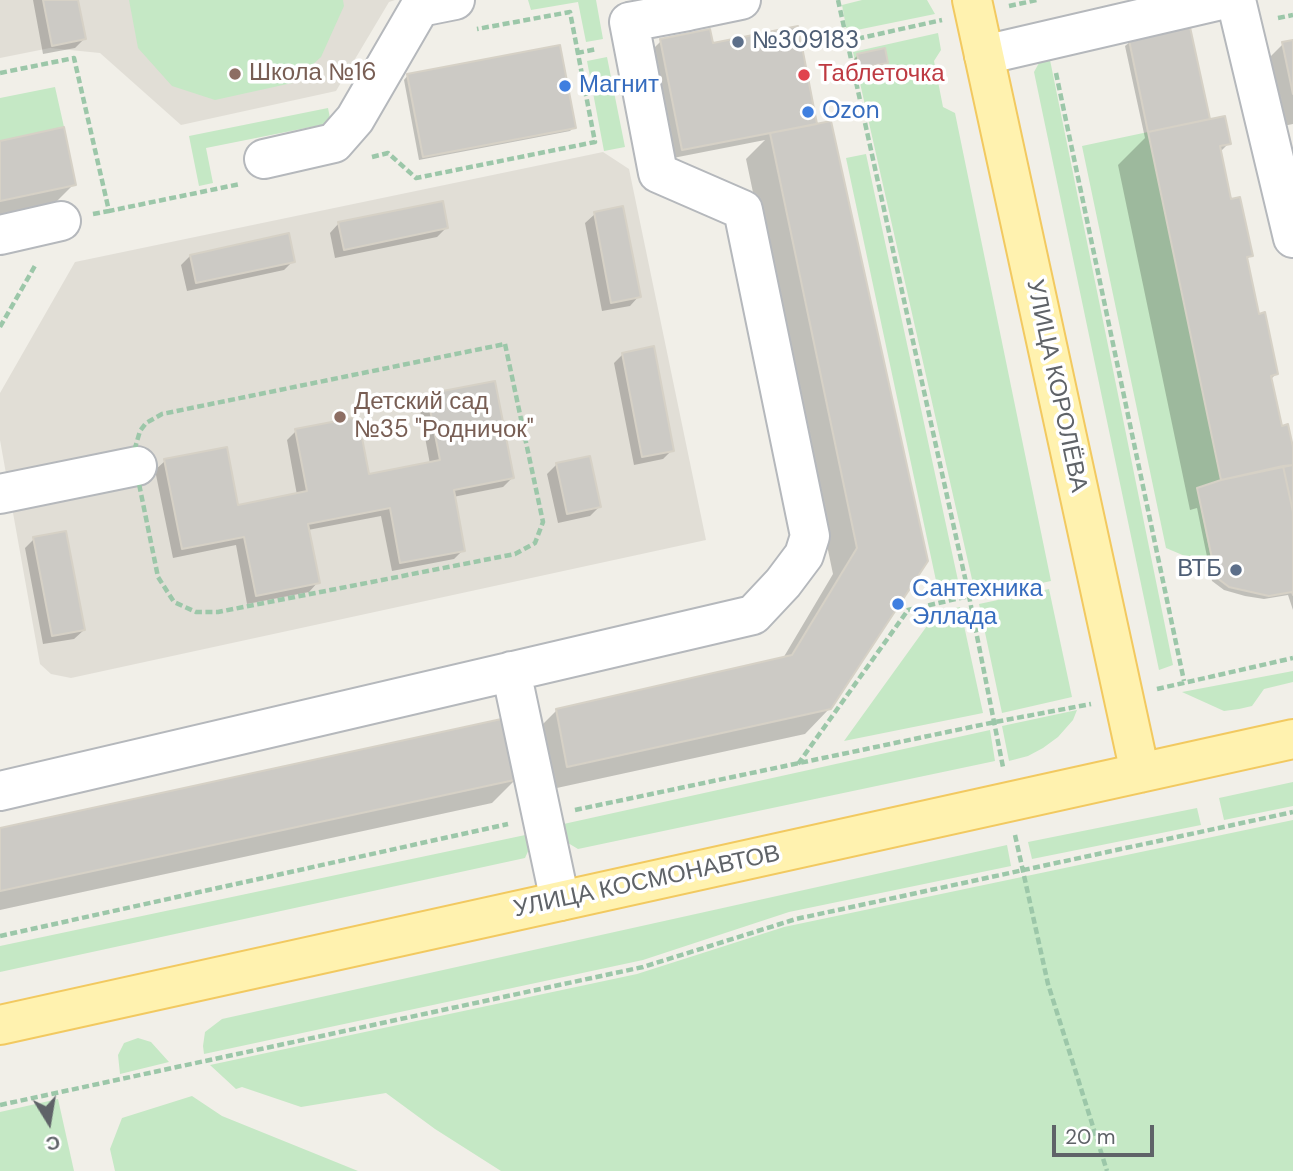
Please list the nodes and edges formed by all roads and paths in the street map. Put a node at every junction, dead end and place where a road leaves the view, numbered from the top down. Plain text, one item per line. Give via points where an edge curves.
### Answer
1 (741, 0) edge
2 (838, 0) edge
3 (972, 0) edge
4 (1221, 0) edge
5 (1236, 0) edge
6 (679, 4) edge
7 (1095, 14) edge
8 (460, 15) edge
9 (1049, 40) junction
10 (577, 53) dead end
11 (984, 55) junction
12 (1283, 144) edge
13 (264, 159) dead end
14 (61, 221) dead end
15 (0, 235) edge
16 (1293, 237) edge
17 (136, 466) junction
18 (0, 494) edge
19 (970, 596) junction
20 (1293, 658) edge
21 (510, 671) junction
22 (1184, 681) junction
23 (1124, 698) junction
24 (995, 722) junction
25 (1293, 739) edge
26 (797, 765) junction
27 (1140, 773) junction
28 (0, 790) edge
29 (1009, 802) junction
30 (1293, 812) edge
31 (541, 817) junction
32 (1021, 869) junction
33 (559, 901) junction
34 (0, 936) edge
35 (0, 1025) edge
36 (0, 1105) edge
37 (1107, 1171) edge

1 - 6 lane
2 - 19 path
3 - 11 main road, УЛИЦА КОРОЛЁВА
4 - 7 lane
5 - 12 lane
6 - 21 lane via 629,22 658,173 743,210 810,536 804,555 753,615
7 - 9 lane
8 - 10 path via 570,12
8 - 13 lane via 420,7 355,119 334,143
9 - 11 lane
9 - 22 path
11 - 23 main road, УЛИЦА КОРОЛЁВА
12 - 16 lane
14 - 15 lane
17 - 17 path via 158,577 174,602 196,612 218,612 515,554 535,543 543,523 505,344 162,414 140,432
17 - 18 lane
19 - 24 path
19 - 26 path via 908,610
20 - 22 path
21 - 28 lane
21 - 31 lane
22 - 23 path
23 - 24 path
23 - 27 main road, УЛИЦА КОРОЛЁВА
24 - 26 path
24 - 29 path
25 - 27 main road, УЛИЦА КОСМОНАВТОВ
26 - 31 path
27 - 29 main road, УЛИЦА КОСМОНАВТОВ
29 - 32 path
29 - 33 main road, УЛИЦА КОСМОНАВТОВ
30 - 32 path
31 - 33 lane
31 - 34 path
32 - 36 path via 796,919 643,967
32 - 37 path via 1048,984
33 - 35 main road, УЛИЦА КОСМОНАВТОВ

